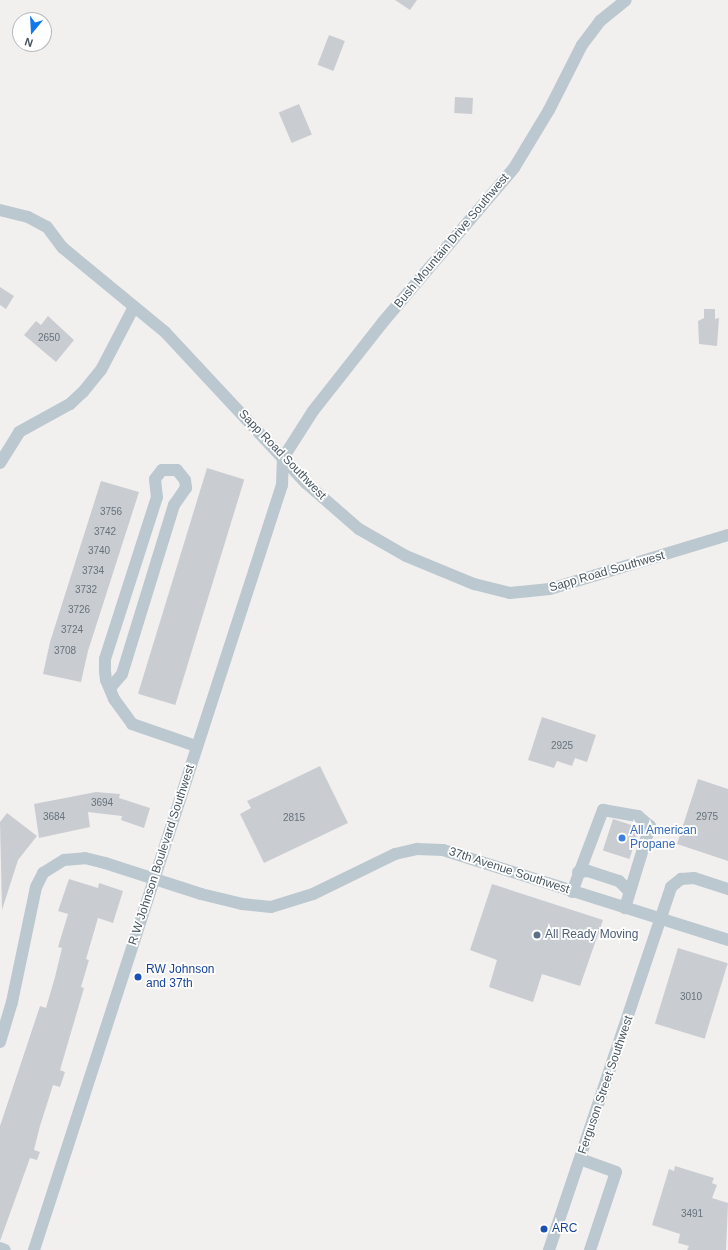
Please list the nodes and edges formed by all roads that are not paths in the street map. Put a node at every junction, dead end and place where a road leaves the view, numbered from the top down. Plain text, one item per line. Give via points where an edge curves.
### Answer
1 (626, 0) edge
2 (0, 210) edge
3 (134, 307) junction
4 (283, 458) junction
5 (0, 463) edge
6 (728, 535) edge
7 (110, 688) junction
8 (196, 746) junction
9 (578, 872) junction
10 (154, 880) junction
11 (728, 889) edge
12 (629, 891) junction
13 (572, 892) junction
14 (625, 908) junction
15 (660, 920) junction
16 (728, 940) edge
17 (0, 1042) edge
18 (580, 1159) junction
19 (0, 1248) edge
20 (5, 1250) edge
21 (34, 1250) edge
22 (549, 1250) edge
23 (590, 1250) edge

1 - 4 street, Bush Mountain Drive Southwest via 600,21 582,45 549,110 514,168 383,322 313,411
2 - 3 street, Sapp Road Southwest via 28,217 47,227 62,248
3 - 4 street, Sapp Road Southwest via 165,332
3 - 5 street via 101,370 83,392 70,404 19,432
4 - 6 street, Sapp Road Southwest via 359,529 406,556 474,584 510,593 550,589
4 - 8 street, R W Johnson Boulevard Southwest via 282,485
7 - 7 street via 122,674 174,505 186,488 185,480 177,470 162,470 155,479 157,497 105,659
7 - 8 street via 119,708 132,724
8 - 10 street, R W Johnson Boulevard Southwest
9 - 12 street via 588,871 619,881
9 - 12 street via 602,810 638,816 650,826
9 - 13 street
10 - 13 street, 37th Avenue Southwest via 242,904 271,907 313,894 395,854 429,849 458,854
10 - 17 street, 37th Avenue Southwest via 85,858 64,860 43,874 32,902 17,980
10 - 21 street, R W Johnson Boulevard Southwest
11 - 15 street, Ferguson Street Southwest via 694,878 681,879 671,887
12 - 14 street via 630,898
13 - 14 street, 37th Avenue Southwest
14 - 15 street, 37th Avenue Southwest
15 - 16 street, 37th Avenue Southwest
15 - 18 street, Ferguson Street Southwest
18 - 22 street, Ferguson Street Southwest
18 - 23 street via 616,1172
19 - 20 street

